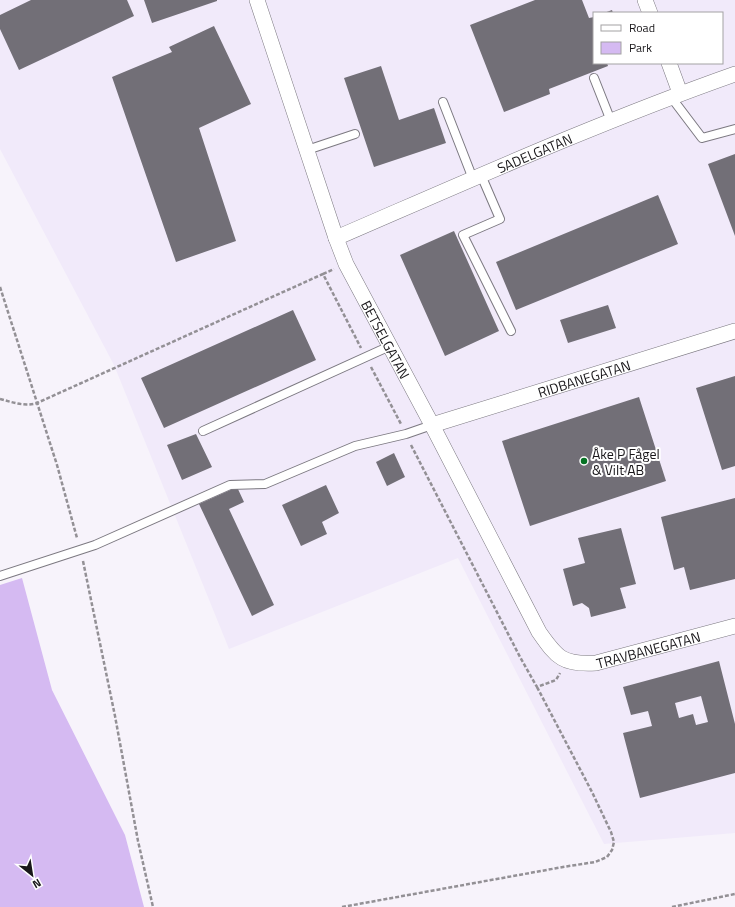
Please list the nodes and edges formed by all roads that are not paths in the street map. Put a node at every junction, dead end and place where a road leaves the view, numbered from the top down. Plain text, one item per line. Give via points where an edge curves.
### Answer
1 (257, 0) edge
2 (645, 0) edge
3 (650, 12) edge
4 (668, 64) edge
5 (735, 74) edge
6 (594, 78) dead end
7 (675, 95) junction
8 (443, 102) dead end
9 (611, 121) junction
10 (735, 129) edge
11 (355, 134) dead end
12 (307, 150) junction
13 (477, 177) junction
14 (336, 238) junction
15 (510, 331) dead end
16 (735, 331) edge
17 (390, 346) junction
18 (432, 425) junction
19 (203, 431) dead end
20 (0, 576) edge
21 (735, 626) edge
22 (561, 659) joint

1 - 12 street, BETSELGATAN
2 - 3 street
4 - 7 street
5 - 7 street, SADELGATAN
6 - 9 lane
7 - 9 street, SADELGATAN
7 - 10 lane via 702,138
8 - 13 lane
9 - 13 street, SADELGATAN
11 - 12 lane
12 - 14 street, BETSELGATAN
13 - 14 street, SADELGATAN
13 - 15 lane via 500,219 463,235
14 - 17 street, BETSELGATAN via 346,264
16 - 18 street, RIDBANEGATAN
17 - 18 street, BETSELGATAN
17 - 19 lane
18 - 20 lane via 355,446 265,484 230,485 95,545
18 - 22 street, BETSELGATAN via 539,632
21 - 22 street, TRAVBANEGATAN via 596,663 578,664

